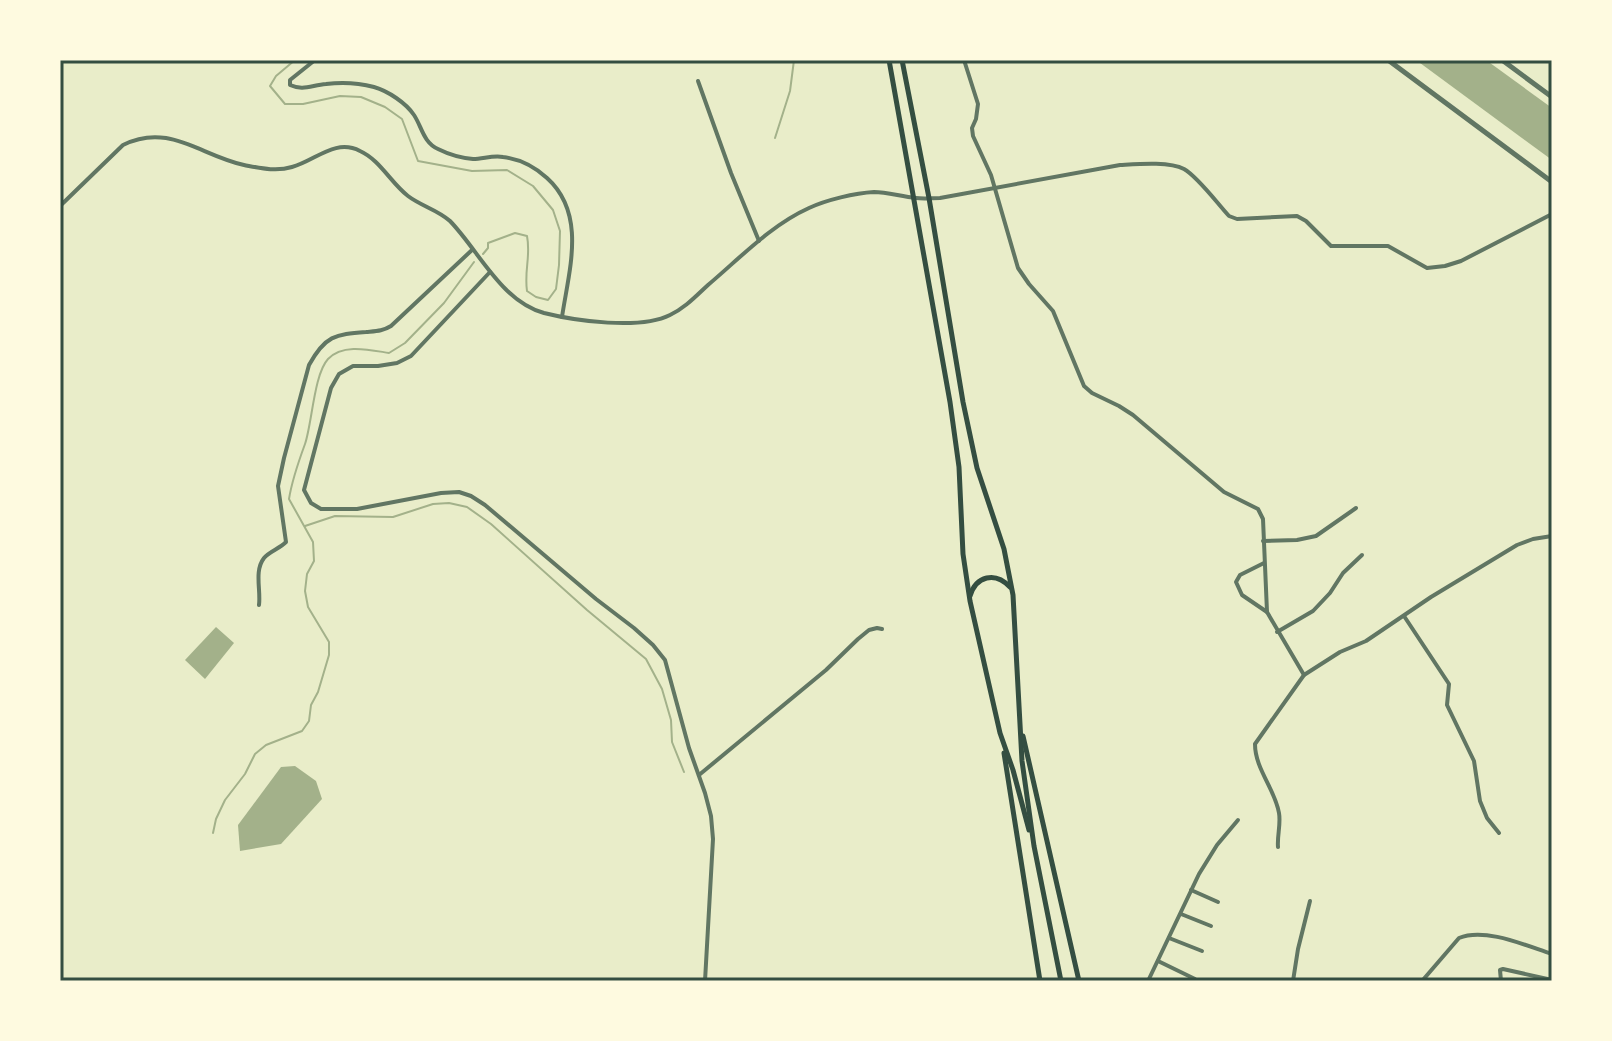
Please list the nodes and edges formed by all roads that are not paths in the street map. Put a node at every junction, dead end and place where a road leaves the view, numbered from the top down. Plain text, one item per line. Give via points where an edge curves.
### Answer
1 (315, 60) edge
2 (889, 60) edge
3 (902, 60) edge
4 (964, 60) edge
5 (1388, 60) edge
6 (1502, 60) edge
7 (698, 81) dead end
8 (1552, 97) edge
9 (1552, 182) edge
10 (995, 187) junction
11 (915, 198) junction
12 (929, 198) junction
13 (60, 206) edge
14 (1552, 214) edge
15 (759, 241) junction
16 (472, 250) junction
17 (490, 272) junction
18 (562, 317) junction
19 (1356, 508) dead end
20 (1552, 536) edge
21 (1263, 541) junction
22 (1362, 555) dead end
23 (1264, 563) junction
24 (1013, 595) junction
25 (970, 601) junction
26 (259, 605) dead end
27 (1267, 612) junction
28 (1404, 616) junction
29 (882, 629) dead end
30 (1277, 632) junction
31 (1304, 675) junction
32 (1021, 727) junction
33 (1000, 733) junction
34 (699, 775) junction
35 (1238, 820) dead end
36 (1499, 833) dead end
37 (1034, 846) junction
38 (1278, 847) dead end
39 (1191, 890) junction
40 (1310, 901) dead end
41 (1218, 902) dead end
42 (1181, 914) junction
43 (1211, 926) dead end
44 (1169, 938) junction
45 (1202, 951) dead end
46 (1552, 954) edge
47 (1158, 961) junction
48 (1195, 979) dead end
49 (1552, 980) edge
50 (705, 981) edge
51 (1040, 981) edge
52 (1061, 981) edge
53 (1079, 981) edge
54 (1148, 981) edge
55 (1293, 981) edge
56 (1422, 981) edge
57 (1501, 981) edge

1 - 18 street via 290,85 347,82 376,88 404,104 433,147 473,159 508,158 552,183 567,203 573,231
2 - 11 main road
3 - 12 main road
4 - 10 street via 978,104 973,136
5 - 9 street
6 - 8 street
7 - 15 street
10 - 12 street
10 - 14 street via 1120,165 1178,167 1229,216 1297,216 1331,246 1388,246 1427,268 1461,261
10 - 21 street via 1018,268 1053,311 1084,386 1133,415 1224,492 1258,509
11 - 12 street
11 - 15 street via 874,192 848,196 789,218
11 - 25 main road via 958,457
12 - 24 main road via 963,402
13 - 16 street via 123,145 150,136 273,170 346,147 372,158 409,197 445,217
15 - 18 street via 668,316 628,323
16 - 17 street
16 - 26 street via 385,330 341,334 315,354 278,486 286,542 261,562
17 - 18 street via 528,306
17 - 34 street via 411,356 397,363 353,366 339,374 304,490 321,509 357,509 450,492 485,505 665,660
19 - 21 street via 1316,536
20 - 28 street via 1517,545
21 - 23 street
22 - 30 street via 1313,611
23 - 27 street
23 - 27 street via 1236,582 1242,595
24 - 25 main road via 1007,583 987,577 975,584
24 - 32 main road
25 - 33 main road
27 - 30 street
28 - 31 street
28 - 36 street via 1449,684 1447,705 1474,761 1480,801
29 - 34 street via 869,630
30 - 31 street
31 - 38 street via 1254,749 1280,817
32 - 37 main road
32 - 53 main road
33 - 37 main road
33 - 51 main road
34 - 50 street via 713,839
35 - 39 street
37 - 52 main road
39 - 41 street
39 - 42 street
40 - 55 street
42 - 43 street
42 - 44 street
44 - 45 street
44 - 47 street
46 - 56 street via 1492,936 1467,935
47 - 48 street
47 - 54 street
49 - 57 street via 1503,969

